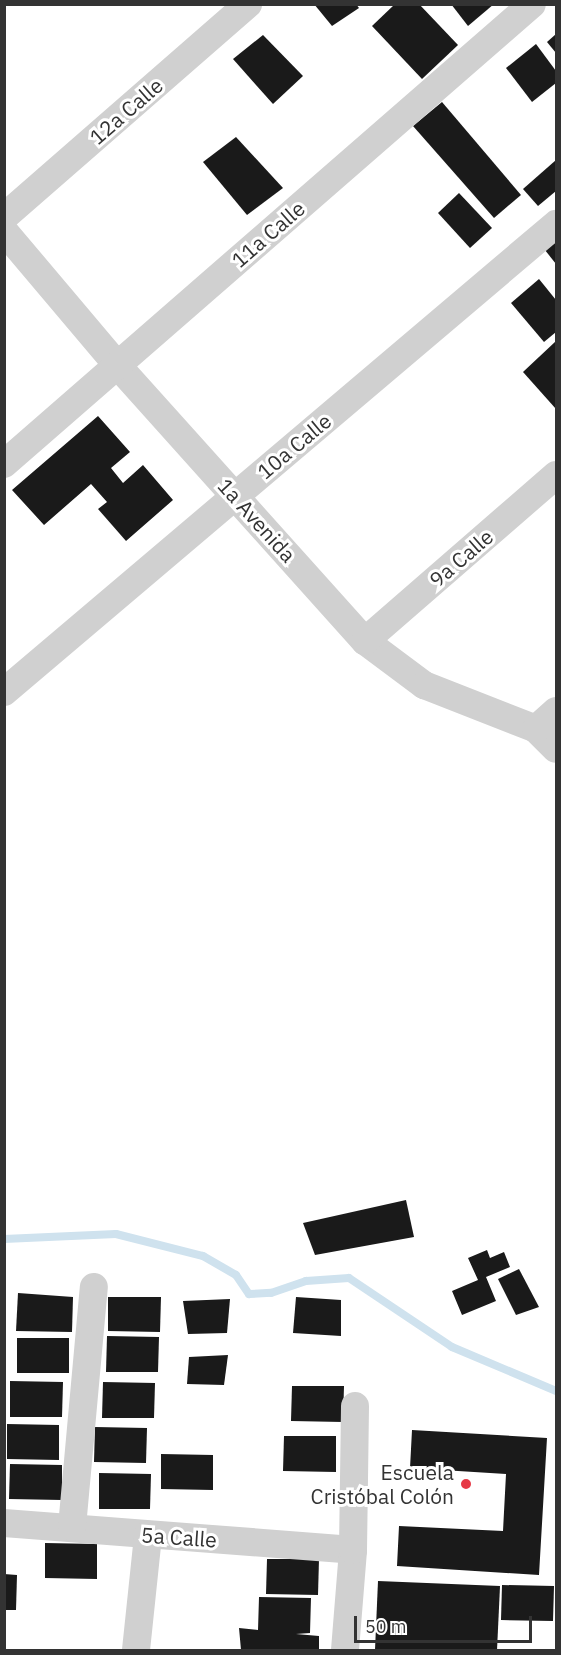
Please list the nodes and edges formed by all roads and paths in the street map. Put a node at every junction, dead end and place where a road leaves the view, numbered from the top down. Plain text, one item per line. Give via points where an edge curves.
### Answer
1 (248, 4) edge
2 (532, 4) edge
3 (4, 217) edge
4 (556, 224) edge
5 (4, 231) edge
6 (118, 366) junction
7 (4, 464) edge
8 (556, 475) edge
9 (236, 496) junction
10 (365, 640) junction
11 (4, 692) edge
12 (546, 720) edge
13 (556, 749) edge
14 (94, 1287) dead end
15 (355, 1406) dead end
16 (4, 1523) edge
17 (72, 1527) junction
18 (148, 1535) junction
19 (353, 1550) junction
20 (136, 1650) edge
21 (345, 1650) edge

1 - 3 street, 12a Calle
2 - 6 street, 11a Calle
4 - 9 street, 10a Calle
5 - 6 street, 1a Avenida
6 - 7 street, 11a Calle
6 - 9 street, 1a Avenida
8 - 10 street, 9a Calle
9 - 10 street, 1a Avenida
9 - 11 street, 10a Calle
10 - 12 street, 1a Avenida via 424,685
12 - 13 street, 1a Avenida
14 - 17 street
15 - 19 street
16 - 17 street, 5a Calle
17 - 18 street, 5a Calle
18 - 19 street, 5a Calle
18 - 20 street
19 - 21 street

